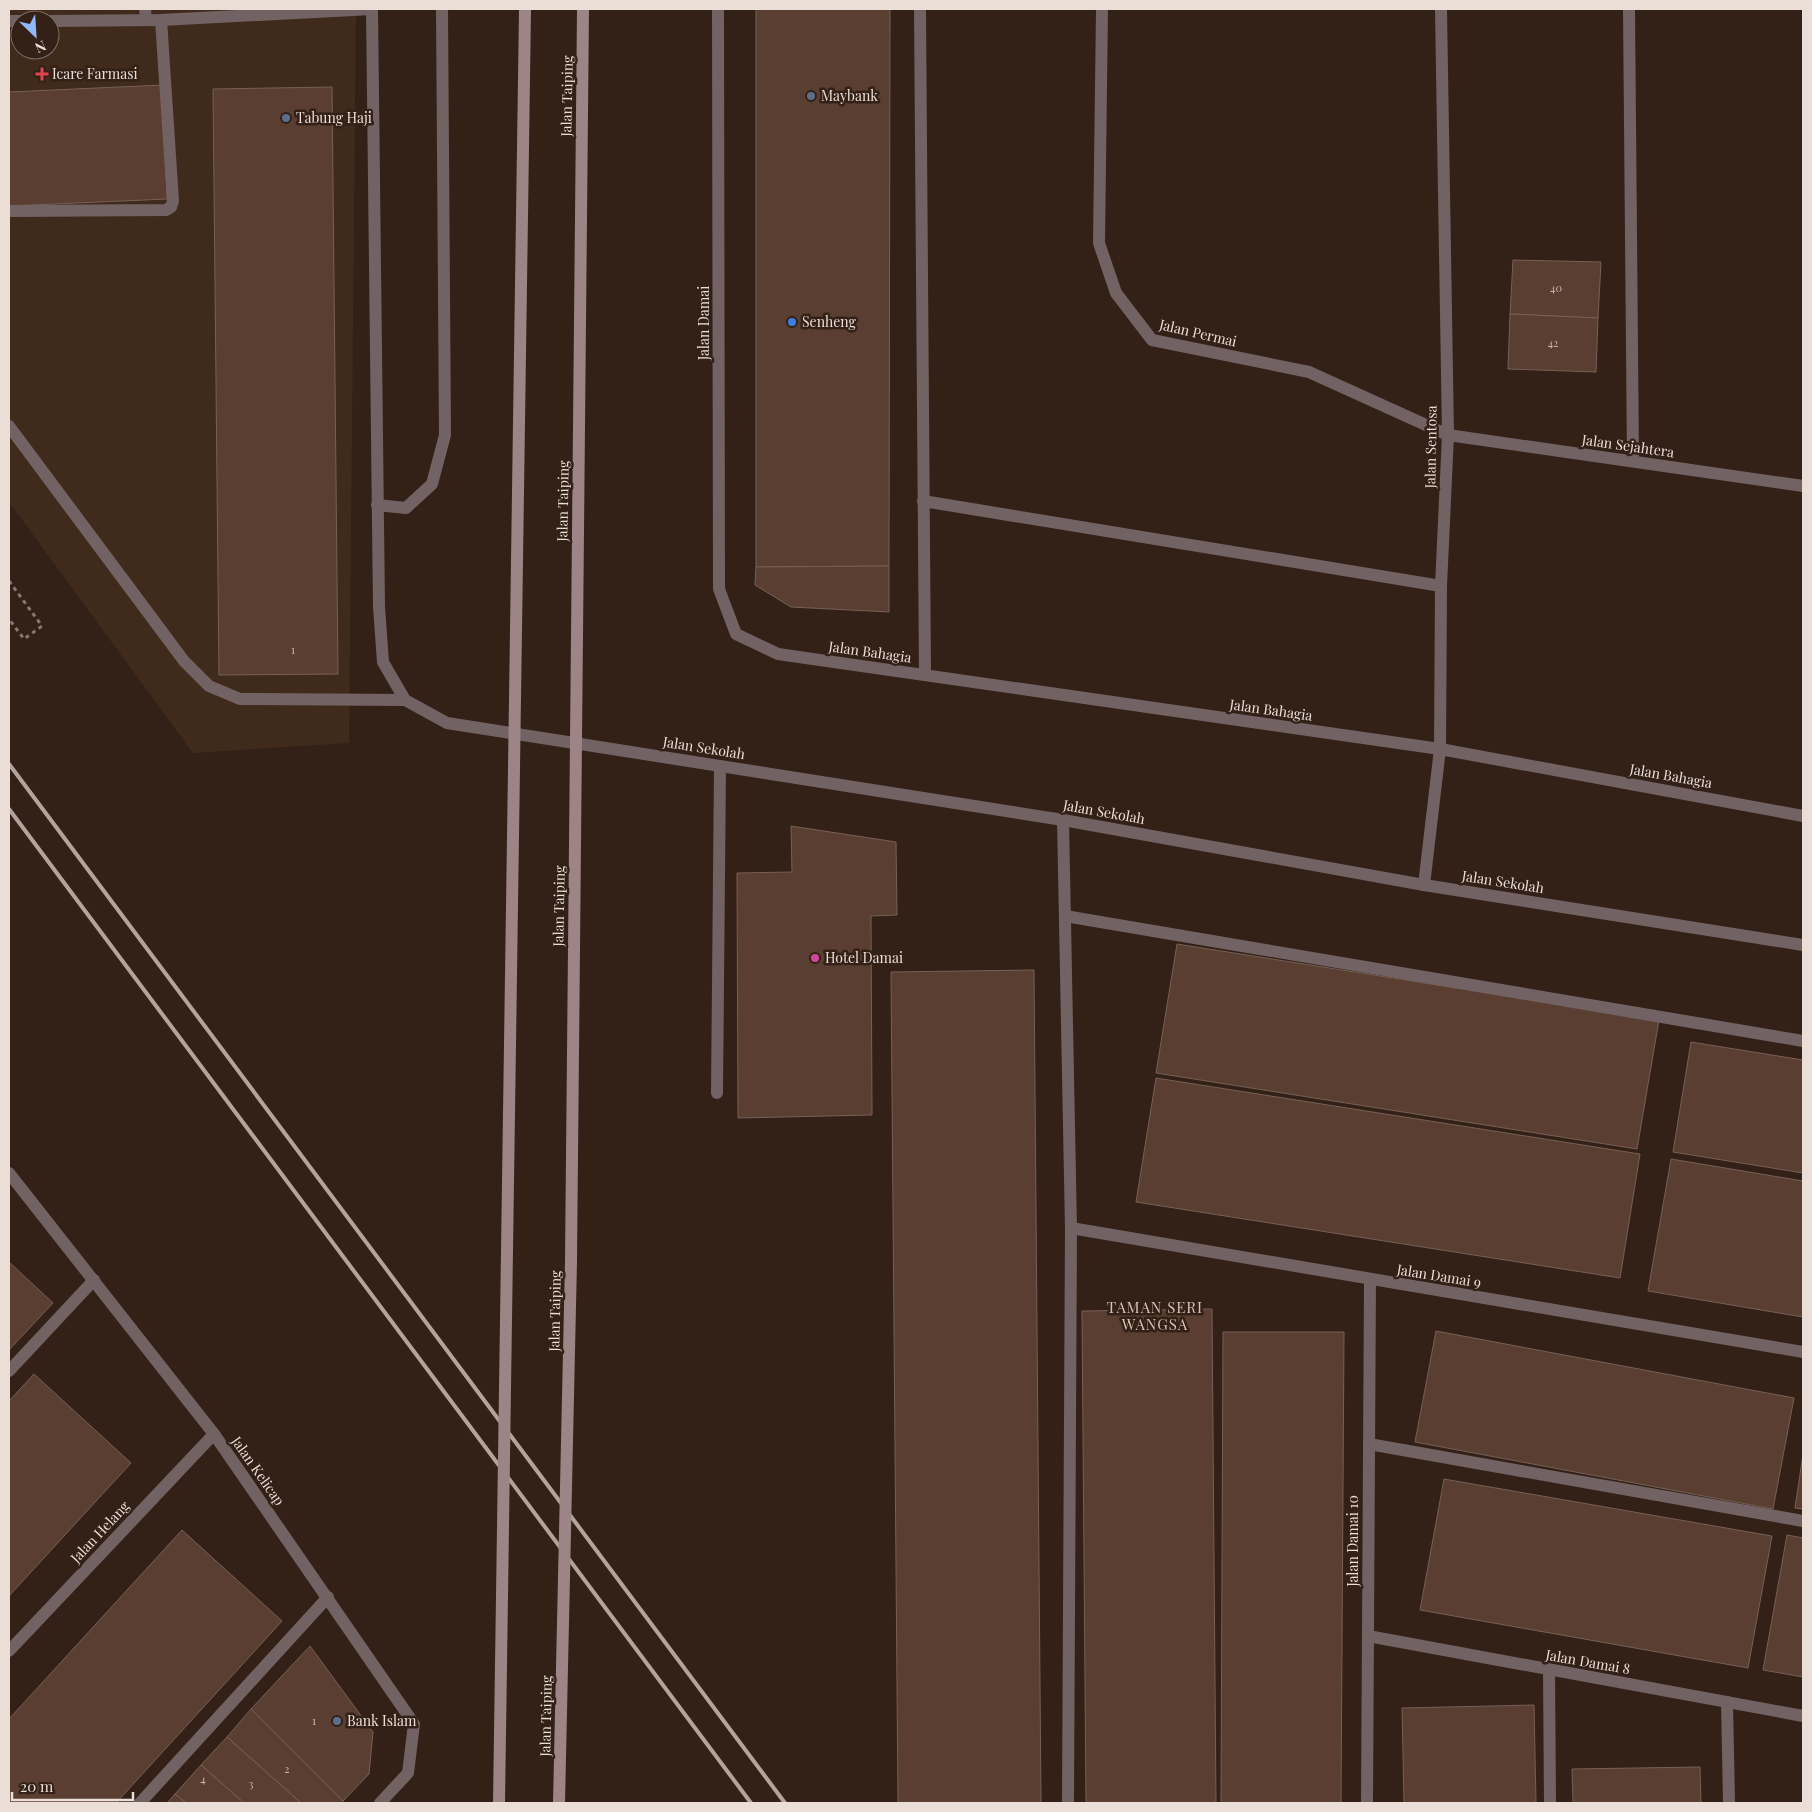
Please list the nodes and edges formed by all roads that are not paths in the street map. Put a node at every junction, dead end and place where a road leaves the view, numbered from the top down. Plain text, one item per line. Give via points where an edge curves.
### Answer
1 (372, 9) edge
2 (442, 9) edge
3 (525, 9) edge
4 (583, 9) edge
5 (718, 9) edge
6 (920, 9) edge
7 (1102, 9) edge
8 (1441, 9) edge
9 (1629, 9) edge
10 (146, 14) edge
11 (60, 20) edge
12 (161, 20) junction
13 (9, 211) edge
14 (9, 426) edge
15 (1448, 435) junction
16 (1633, 462) junction
17 (1803, 486) edge
18 (923, 501) junction
19 (378, 505) junction
20 (1441, 586) junction
21 (736, 634) joint
22 (924, 675) junction
23 (404, 700) junction
24 (1440, 749) junction
25 (720, 766) junction
26 (1803, 816) edge
27 (1063, 820) junction
28 (1424, 885) junction
29 (1065, 916) junction
30 (1803, 944) edge
31 (1803, 1041) edge
32 (717, 1094) dead end
33 (9, 1173) edge
34 (1071, 1228) junction
35 (94, 1280) junction
36 (1370, 1280) junction
37 (1803, 1352) edge
38 (9, 1371) edge
39 (214, 1434) junction
40 (1369, 1444) junction
41 (1803, 1521) edge
42 (328, 1597) junction
43 (1368, 1636) junction
44 (9, 1650) edge
45 (1549, 1670) junction
46 (1727, 1702) junction
47 (1803, 1716) edge
48 (140, 1803) edge
49 (380, 1803) edge
50 (499, 1803) edge
51 (559, 1803) edge
52 (1068, 1803) edge
53 (1367, 1803) edge
54 (1550, 1803) edge
55 (1729, 1803) edge

1 - 12 street
1 - 19 street
2 - 19 street via 445,435 432,484 406,508
3 - 50 main road, bridge
4 - 51 main road, Jalan Taiping, bridge via 571,1261
5 - 21 street, Jalan Damai via 719,589
6 - 18 street
7 - 15 street, Jalan Permai via 1099,243 1116,293 1152,340 1309,372
8 - 15 street, Jalan Sentosa
9 - 16 street
10 - 11 street
10 - 12 street
12 - 13 street via 171,207 166,210
14 - 23 street via 184,661 209,686 240,699
15 - 16 street, Jalan Sejahtera
15 - 20 street, Jalan Sentosa
16 - 17 street, Jalan Sejahtera
18 - 20 street
18 - 22 street
19 - 23 street via 378,608 383,662
20 - 24 street, Jalan Sentosa
21 - 22 street, Jalan Bahagia via 778,654
22 - 24 street, Jalan Bahagia
23 - 25 street, Jalan Sekolah via 447,723
24 - 26 street, Jalan Bahagia
24 - 28 street, Jalan Sentosa
25 - 27 street, Jalan Sekolah
25 - 32 street
27 - 28 street, Jalan Sekolah
27 - 29 street
28 - 30 street, Jalan Sekolah
29 - 31 street
29 - 34 street
33 - 35 street, Jalan Kelicap
34 - 36 street, Jalan Damai 9
34 - 52 street
35 - 38 street
35 - 39 street, Jalan Kelicap
36 - 37 street, Jalan Damai 9
36 - 40 street, Jalan Damai 10
39 - 42 street, Jalan Kelicap
39 - 44 street, Jalan Helang
40 - 41 street
40 - 43 street, Jalan Damai 10
42 - 48 street
42 - 49 street, Jalan Kelicap via 414,1724 408,1773
43 - 45 street, Jalan Damai 8
43 - 53 street, Jalan Damai 10
45 - 46 street, Jalan Damai 8
45 - 54 street
46 - 47 street, Jalan Damai 8
46 - 55 street

